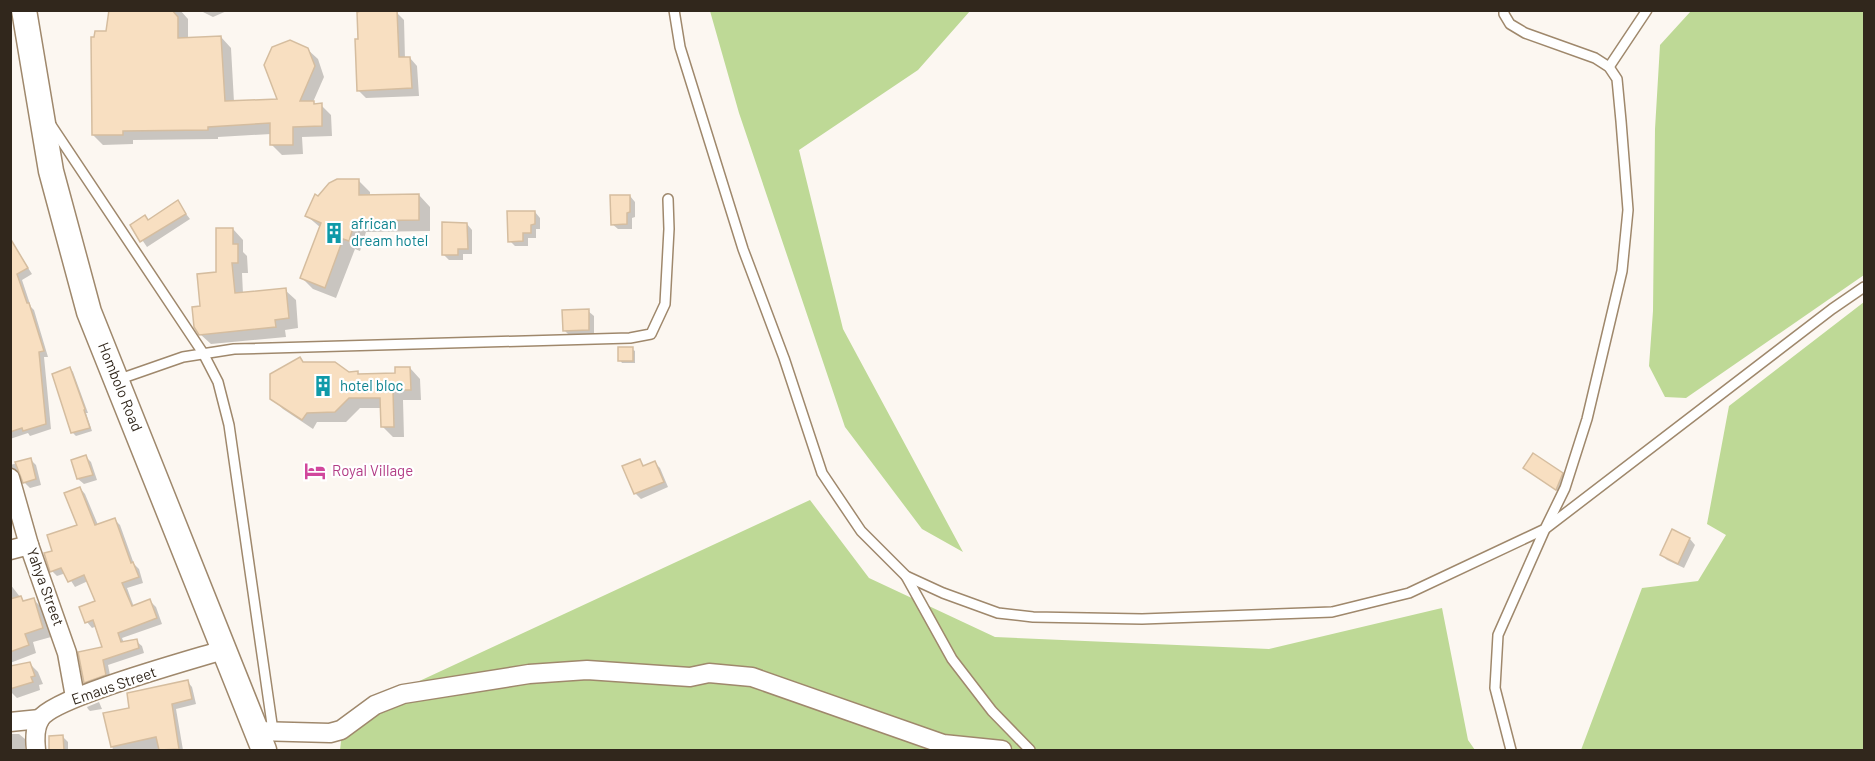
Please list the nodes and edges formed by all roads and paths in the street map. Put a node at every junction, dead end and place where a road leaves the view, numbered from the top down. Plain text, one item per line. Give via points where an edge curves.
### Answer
1 (24, 10) edge
2 (675, 10) edge
3 (1504, 10) edge
4 (1647, 10) edge
5 (1609, 67) junction
6 (41, 110) junction
7 (668, 199) dead end
8 (1864, 287) edge
9 (203, 352) junction
10 (117, 380) junction
11 (10, 478) edge
12 (1545, 529) junction
13 (29, 545) junction
14 (10, 550) edge
15 (906, 576) junction
16 (223, 650) junction
17 (75, 697) junction
18 (40, 719) junction
19 (10, 722) edge
20 (264, 738) edge
21 (36, 750) edge
22 (1002, 750) edge
23 (1030, 750) edge
24 (1511, 750) edge

1 - 6 street, Hombolo Road
2 - 15 lane via 680,47 743,249 822,473 861,531
3 - 5 lane via 1510,24 1525,33 1595,58
4 - 5 lane
5 - 12 lane via 1617,79 1628,210 1622,271 1587,419 1565,488
6 - 9 lane
6 - 10 street, Hombolo Road via 51,171 89,312
7 - 9 lane via 665,303 651,334 630,338
8 - 12 lane
9 - 10 lane
9 - 20 lane via 218,382 229,425
10 - 16 street, Hombolo Road
11 - 13 street, Yahya Street
12 - 15 lane via 1408,593 1332,612 1142,619 1033,617 998,613
12 - 24 lane via 1498,635 1494,688
13 - 14 street
13 - 17 street, Yahya Street via 62,635
15 - 23 lane via 952,659 992,711
16 - 17 street, Emaus Street
16 - 20 street, Hombolo Road
17 - 18 street, Emaus Street
18 - 19 street
18 - 21 street
20 - 22 street via 341,730 375,705 403,694 529,674 587,670 752,677 943,744

